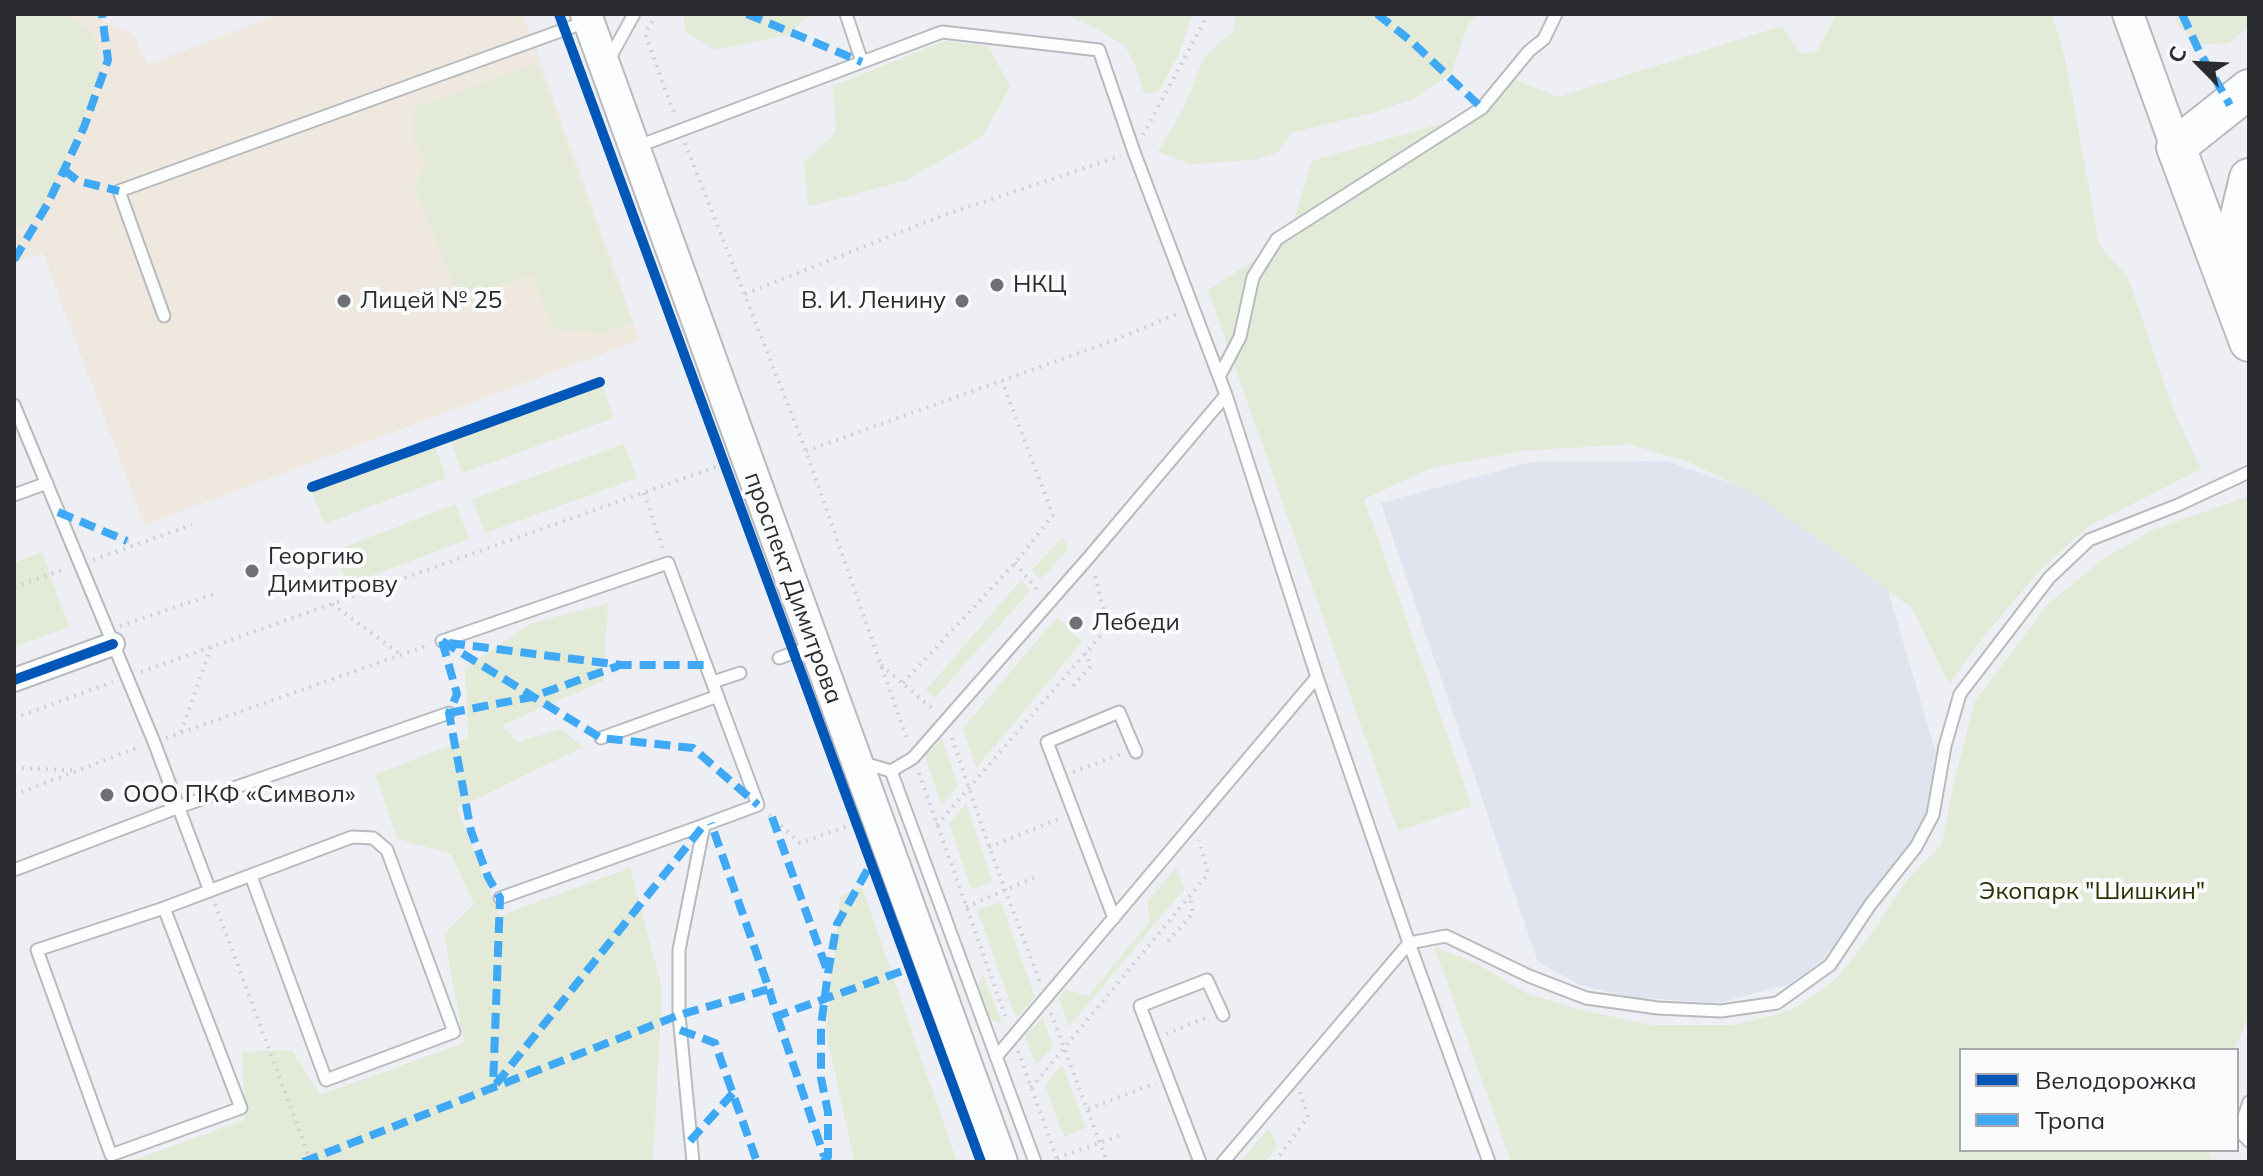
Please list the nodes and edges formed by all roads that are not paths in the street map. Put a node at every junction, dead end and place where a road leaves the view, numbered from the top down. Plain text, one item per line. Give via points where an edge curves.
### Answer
1 (634, 14) edge
2 (846, 14) edge
3 (1556, 14) edge
4 (2128, 14) edge
5 (580, 22) edge
6 (862, 62) junction
7 (605, 67) junction
8 (2249, 89) edge
9 (2176, 147) junction
10 (635, 148) junction
11 (2249, 178) edge
12 (2228, 286) junction
13 (164, 316) dead end
14 (2249, 342) edge
15 (1219, 377) junction
16 (1226, 395) junction
17 (14, 405) edge
18 (2249, 472) edge
19 (47, 483) junction
20 (14, 495) edge
21 (442, 641) road end
22 (113, 644) junction
23 (814, 646) junction
24 (779, 658) dead end
25 (740, 673) dead end
26 (1317, 677) junction
27 (14, 680) edge
28 (713, 682) junction
29 (718, 696) junction
30 (449, 713) dead end
31 (601, 738) dead end
32 (1136, 750) road end
33 (856, 760) junction
34 (891, 771) junction
35 (179, 807) junction
36 (704, 825) junction
37 (14, 870) edge
38 (251, 876) junction
39 (210, 891) junction
40 (500, 898) dead end
41 (164, 908) junction
42 (1114, 918) junction
43 (1409, 943) junction
44 (1222, 1013) road end
45 (996, 1057) junction
46 (2249, 1102) edge
47 (2249, 1141) edge
48 (693, 1162) edge
49 (1002, 1162) edge
50 (1035, 1162) edge
51 (1200, 1162) edge
52 (1223, 1162) edge
53 (1489, 1162) edge

1 - 7 lane
2 - 6 lane
3 - 15 lane via 1544,39 1482,108 1277,239 1253,277 1240,337
4 - 9 main road
5 - 7 main road, проспект Димитрова
5 - 13 lane via 119,191
6 - 10 lane
6 - 15 lane via 942,32 1099,50
7 - 10 main road, проспект Димитрова
8 - 9 highway
9 - 12 highway
10 - 23 main road, проспект Димитрова
11 - 12 highway
12 - 14 highway
15 - 16 lane
16 - 26 lane
16 - 34 lane via 913,758
17 - 19 lane
18 - 43 lane via 2089,540 2049,578 1960,694 1933,815 1916,847 1830,965 1777,1003 1721,1011 1586,998 1446,936
19 - 20 lane
19 - 22 lane
21 - 28 lane via 668,563
22 - 27 street
22 - 35 lane
23 - 24 lane
23 - 33 main road, проспект Димитрова
25 - 28 lane
26 - 42 lane
26 - 43 lane
28 - 29 lane
29 - 31 lane
29 - 36 lane via 758,805
30 - 35 lane
32 - 42 lane via 1119,712 1047,742
33 - 34 lane
33 - 49 main road, проспект Димитрова
34 - 45 lane
35 - 37 lane
35 - 39 lane
36 - 40 lane
36 - 48 lane via 679,950 679,1015
38 - 38 lane via 326,1080 454,1032 387,850 373,838 352,837
38 - 39 lane
39 - 41 lane
41 - 41 lane via 37,950 111,1155 241,1108
42 - 45 lane
43 - 52 lane
43 - 53 lane
44 - 51 lane via 1207,980 1140,1006
45 - 50 lane
46 - 47 lane via 2241,1125

